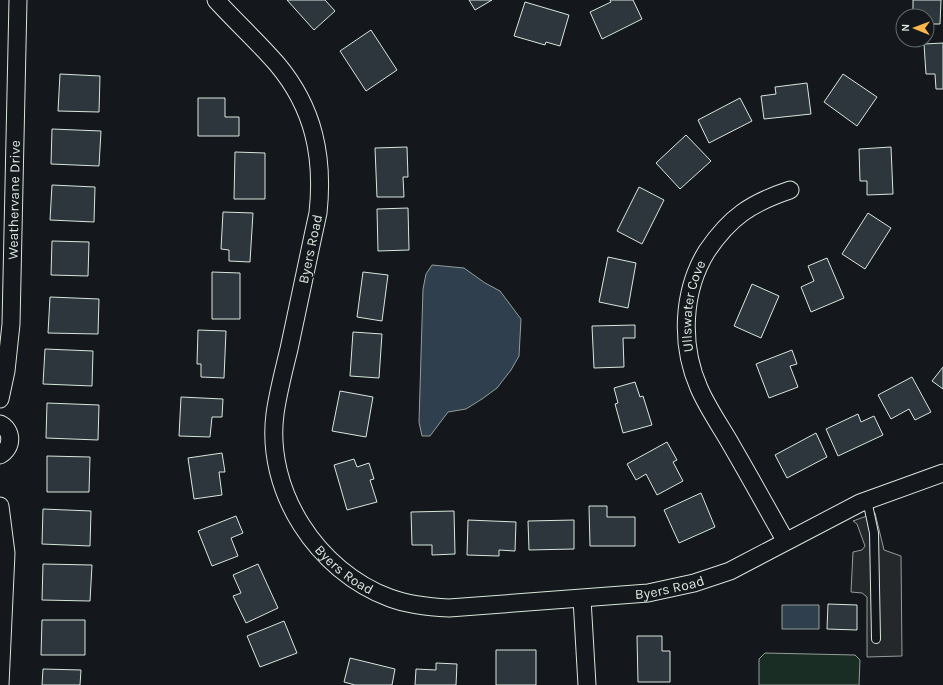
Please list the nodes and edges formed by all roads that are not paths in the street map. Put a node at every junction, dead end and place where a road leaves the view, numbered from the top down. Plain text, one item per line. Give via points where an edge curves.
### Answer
1 (18, 0) edge
2 (216, 0) edge
3 (790, 190) dead end
4 (0, 399) edge
5 (0, 424) edge
6 (0, 455) edge
7 (943, 473) edge
8 (868, 500) junction
9 (0, 506) edge
10 (785, 540) junction
11 (582, 599) junction
12 (876, 639) dead end
13 (0, 685) edge
14 (587, 685) edge

1 - 4 street, Weathervane Drive via 11,324
2 - 11 street, Byers Road via 277,64 297,91 312,124 320,162 321,188 318,212 275,414 275,454 283,490 301,526 325,557 356,581 389,598 418,606 449,608
3 - 10 street, Ullswater Cove via 753,204 733,220 716,239 702,260 693,281 686,326 689,359 699,388
5 - 6 street via 10,435 10,442 7,450
7 - 8 street, Byers Road
8 - 10 street, Byers Road
8 - 12 lane via 874,533
9 - 13 street via 6,553
10 - 11 street, Byers Road via 730,571 694,583 648,593
11 - 14 street

